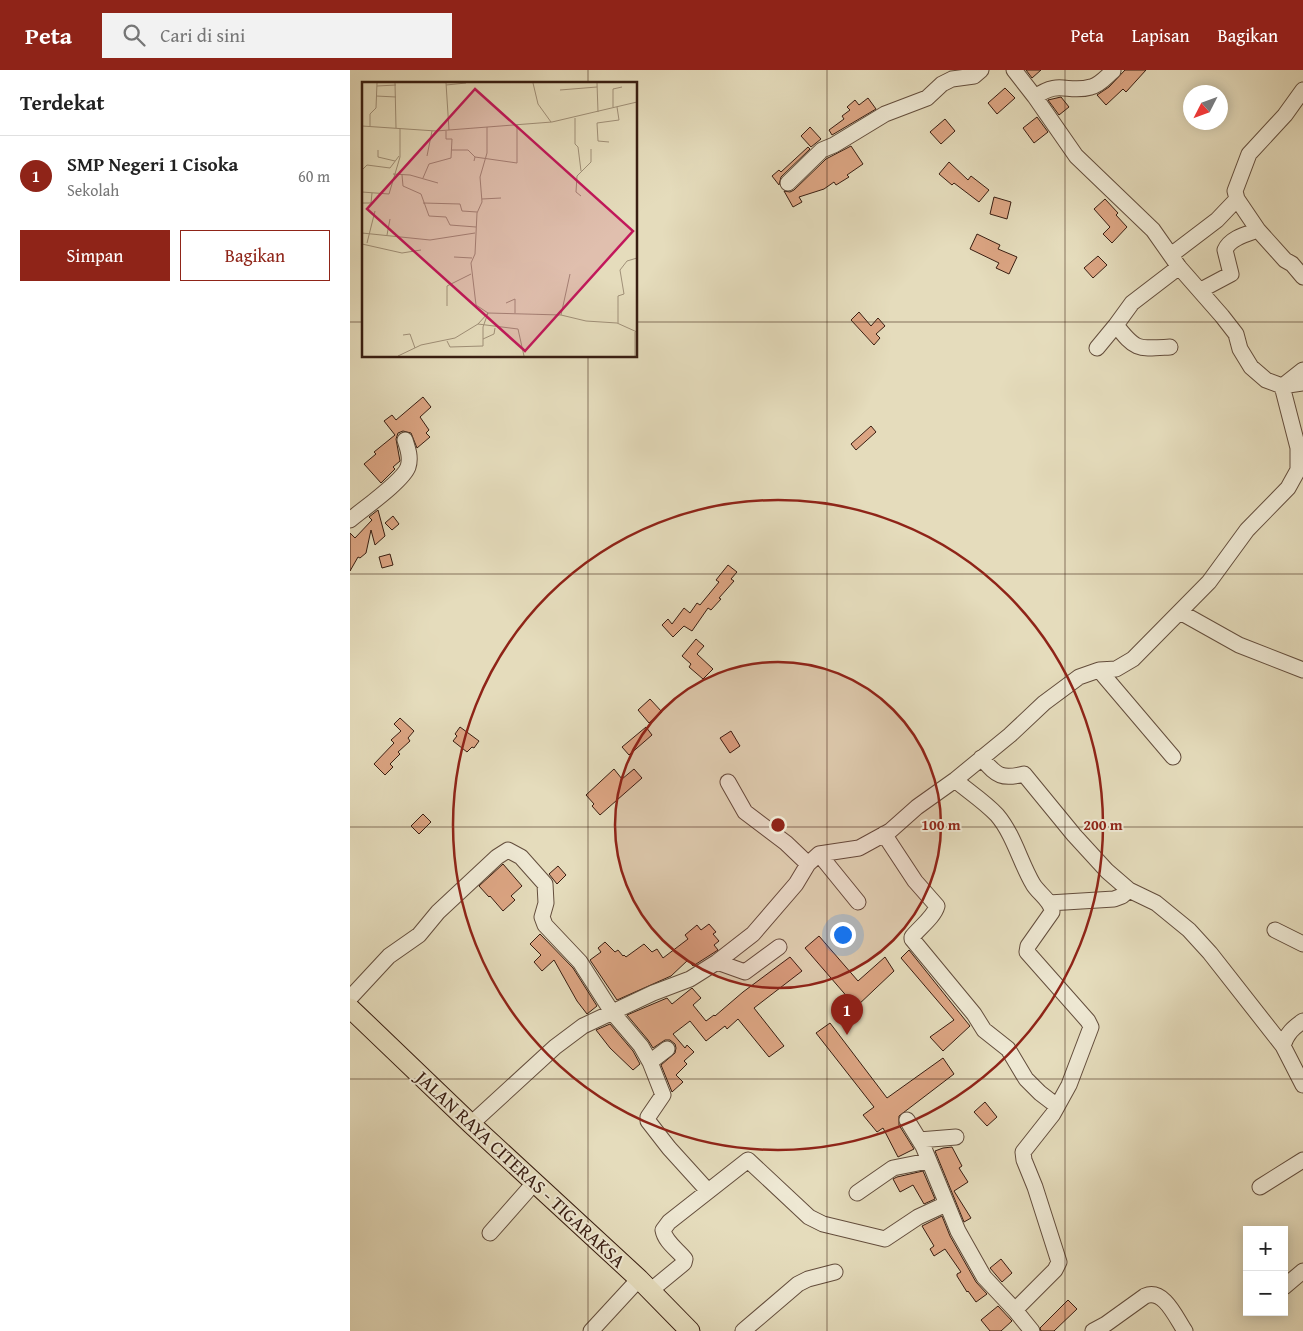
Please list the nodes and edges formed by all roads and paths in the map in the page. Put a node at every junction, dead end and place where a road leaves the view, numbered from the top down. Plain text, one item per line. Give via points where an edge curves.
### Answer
1 (981, 70) edge
2 (1014, 70) edge
3 (1113, 70) edge
4 (1303, 90) edge
5 (1035, 97) junction
6 (788, 183) dead end
7 (1237, 199) junction
8 (1258, 230) junction
9 (1298, 259) edge
10 (1175, 261) junction
11 (1303, 277) edge
12 (1201, 290) junction
13 (1116, 325) junction
14 (1170, 347) dead end
15 (1096, 348) dead end
16 (1303, 370) edge
17 (1303, 383) edge
18 (1282, 386) junction
19 (405, 440) dead end
20 (350, 520) edge
21 (1180, 612) junction
22 (1100, 670) junction
23 (1303, 670) edge
24 (1173, 757) dead end
25 (981, 758) junction
26 (955, 780) junction
27 (728, 782) dead end
28 (884, 834) junction
29 (814, 859) junction
30 (1129, 890) junction
31 (858, 902) dead end
32 (1049, 903) junction
33 (1275, 930) dead end
34 (1303, 944) edge
35 (779, 947) dead end
36 (717, 962) junction
37 (350, 998) edge
38 (350, 1008) edge
39 (612, 1012) junction
40 (1303, 1021) edge
41 (1283, 1046) junction
42 (667, 1049) dead end
43 (650, 1062) junction
44 (1303, 1085) edge
45 (1057, 1106) junction
46 (907, 1120) dead end
47 (471, 1124) junction
48 (956, 1137) dead end
49 (919, 1140) junction
50 (1303, 1160) edge
51 (928, 1161) junction
52 (535, 1182) junction
53 (1260, 1187) dead end
54 (708, 1191) junction
55 (857, 1194) dead end
56 (946, 1204) junction
57 (490, 1233) dead end
58 (835, 1272) dead end
59 (1303, 1272) edge
60 (1288, 1284) edge
61 (645, 1285) junction
62 (1015, 1310) junction
63 (591, 1331) edge
64 (690, 1331) edge
65 (743, 1331) edge
66 (1032, 1331) edge
67 (1092, 1331) edge
68 (1185, 1331) edge

1 - 6 street via 974,76 942,84 926,98 886,114 822,150
2 - 5 street
3 - 5 street via 1091,87 1057,86
4 - 7 street via 1249,154 1236,191
5 - 10 street via 1076,156 1153,230
7 - 8 street
7 - 10 street
8 - 9 street via 1285,260
8 - 12 street via 1226,247 1231,274
9 - 11 street
10 - 12 street
10 - 13 street via 1132,303
12 - 18 street via 1236,334 1240,349 1251,367 1266,380
13 - 14 street via 1136,347
13 - 15 street
16 - 18 street
17 - 18 street
18 - 21 street via 1298,448 1298,470 1288,488 1247,530 1209,582
19 - 20 street via 409,463 404,475
21 - 22 street via 1133,659 1116,669
21 - 23 street via 1239,644
22 - 24 street
22 - 25 street via 1079,677
25 - 26 street
25 - 30 street via 994,772 1007,778 1024,774 1074,835
26 - 28 street
26 - 32 street via 996,814 1006,827 1027,875
27 - 29 street via 744,812
28 - 29 street via 860,848
28 - 45 street via 937,906 912,939 984,1030 1008,1049 1026,1079
29 - 31 street
29 - 36 street via 753,934
30 - 32 street via 1114,899
30 - 41 street via 1156,902 1189,930 1228,974
32 - 45 street via 1052,912 1027,952 1091,1027 1069,1085
33 - 34 street
35 - 36 street via 745,972
36 - 39 street via 690,979
37 - 39 street via 389,956 419,935 438,912 508,850 521,858 544,884 546,904 542,916 545,924 580,962
38 - 47 main road, JALAN RAYA CITERAS - TIGARAKSA
39 - 43 street via 641,1046
39 - 47 street via 584,1026 555,1047
40 - 41 street via 1290,1030
41 - 44 street
42 - 43 street
43 - 54 street via 663,1095 648,1121
45 - 62 street via 1025,1148 1023,1156 1059,1262
46 - 49 street
47 - 52 main road, JALAN RAYA CITERAS - TIGARAKSA
48 - 49 street
49 - 51 street
50 - 53 street
51 - 55 street via 893,1168
51 - 56 street
52 - 57 street
52 - 61 main road, JALAN RAYA CITERAS - TIGARAKSA
54 - 56 street via 749,1160 809,1217 823,1224 885,1239 918,1217
54 - 61 street via 663,1230 667,1240 685,1258 684,1263
56 - 62 street via 984,1277
58 - 65 street via 798,1284
59 - 60 street
61 - 63 street
61 - 64 main road, JALAN RAYA CITERAS - TIGARAKSA
62 - 66 street
67 - 68 street via 1151,1293 1164,1301

